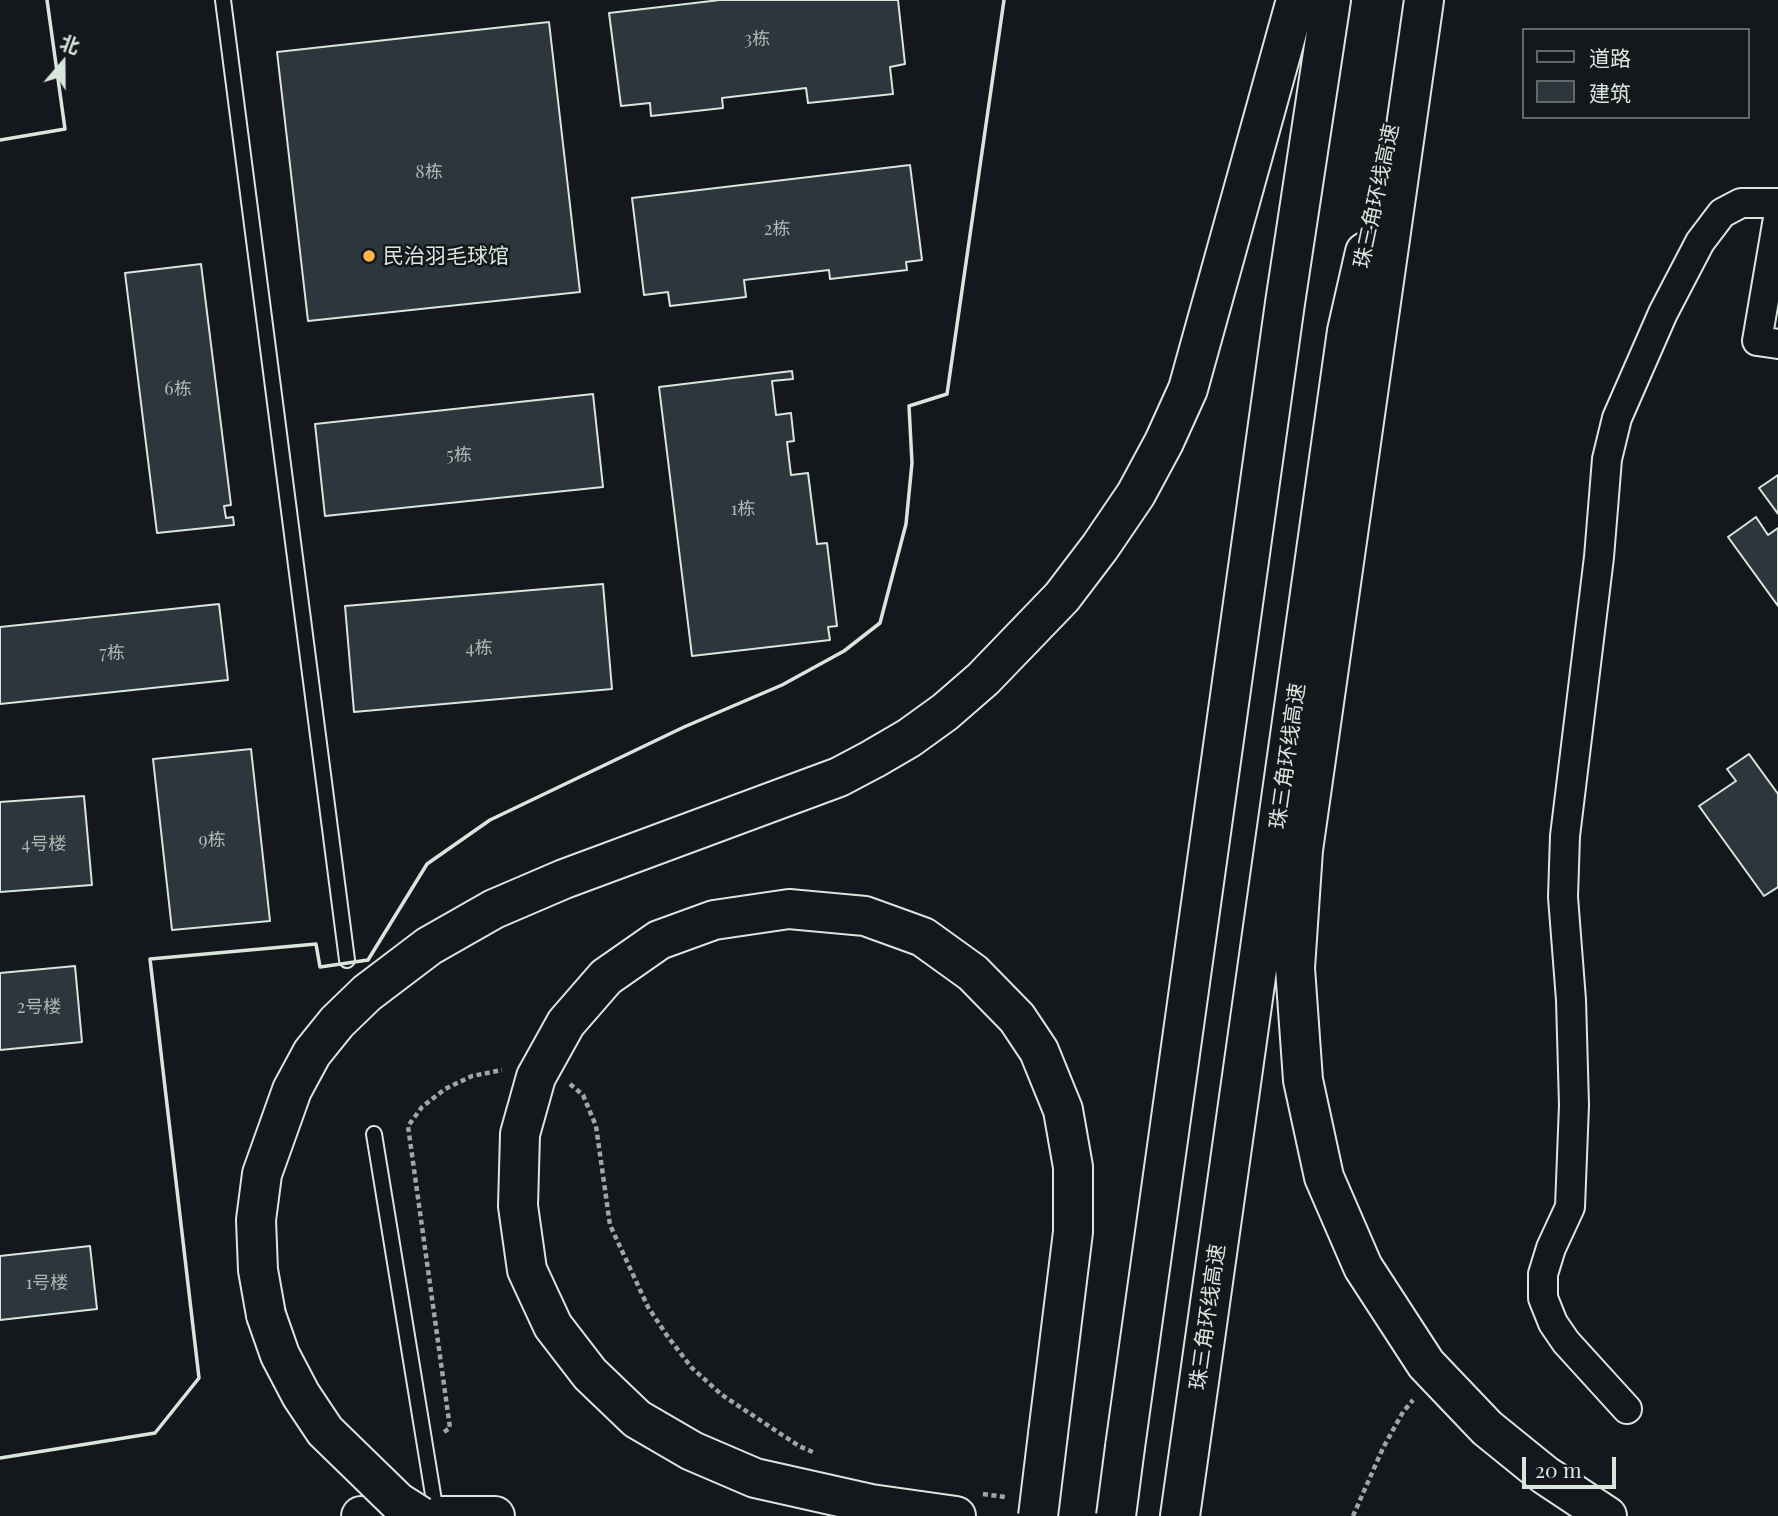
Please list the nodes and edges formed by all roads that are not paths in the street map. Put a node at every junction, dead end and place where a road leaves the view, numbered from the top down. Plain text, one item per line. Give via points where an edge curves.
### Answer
1 (223, 0) edge
2 (1296, 0) edge
3 (1331, 0) edge
4 (1422, 0) edge
5 (1778, 204) edge
6 (1778, 218) edge
7 (1768, 342) edge
8 (347, 960) dead end
9 (374, 1134) dead end
10 (1627, 1409) dead end
11 (969, 1505) edge
12 (1024, 1507) edge
13 (428, 1515) edge
14 (361, 1516) edge
15 (495, 1516) edge
16 (1116, 1516) edge
17 (1180, 1516) edge
18 (1607, 1516) edge

1 - 8 lane
2 - 13 main road, bridge via 1188,389 1136,494 1070,587 1023,640 936,718 873,760 839,777 564,879 494,909 429,946 367,993 312,1053 292,1090 262,1174 256,1220 266,1315 280,1355 325,1431 398,1502
3 - 16 main road, bridge
4 - 17 main road, 珠三角环线高速 via 1347,331
4 - 18 main road via 1303,850 1295,968 1303,1080 1324,1177 1363,1267 1426,1364 1487,1428 1545,1475
5 - 10 street via 1741,203 1722,213 1700,242 1617,418 1607,459 1565,836 1563,897 1574,1105 1570,1207 1543,1274 1543,1298 1566,1342
6 - 7 street
9 - 13 lane
11 - 12 main road, bridge via 871,1504 755,1478 692,1451 637,1419 590,1374 553,1326 527,1270 518,1206 520,1133 537,1077 566,1023 606,977 659,940 714,920 789,909 865,916 923,937 973,973 1017,1018 1040,1051 1063,1110 1073,1167 1073,1232 1048,1434
13 - 14 main road
13 - 15 main road

